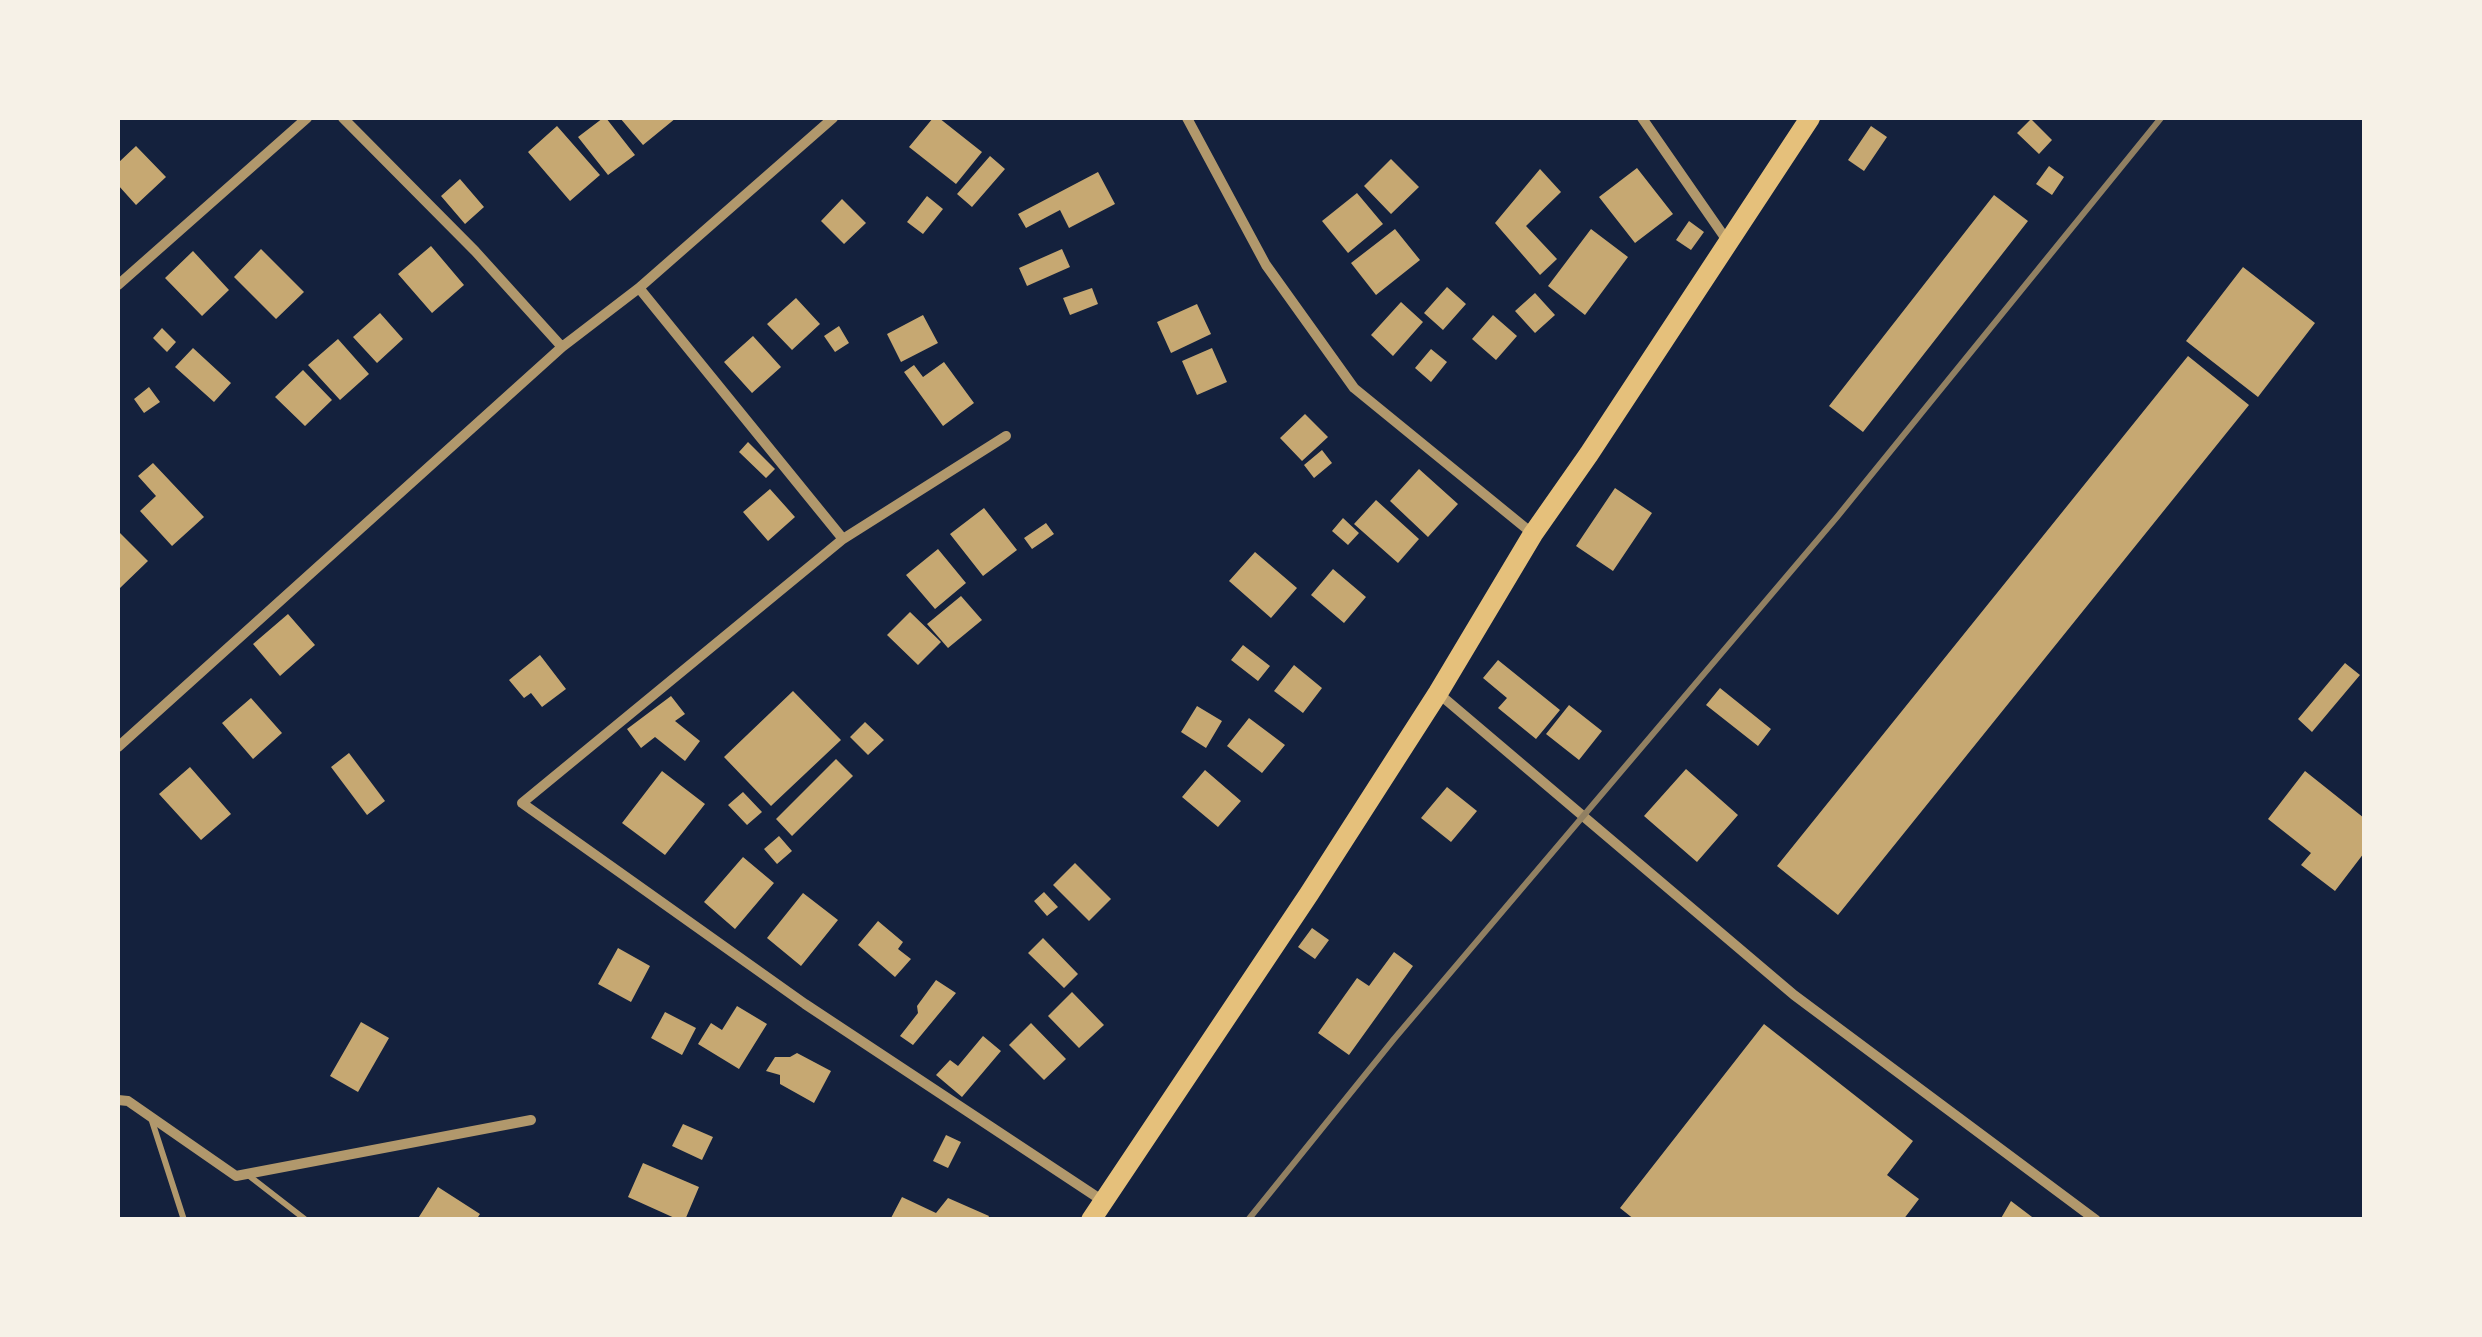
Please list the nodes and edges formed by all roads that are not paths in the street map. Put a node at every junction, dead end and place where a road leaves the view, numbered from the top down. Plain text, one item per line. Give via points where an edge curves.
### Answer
1 (307, 118) edge
2 (343, 118) edge
3 (833, 118) edge
4 (1186, 118) edge
5 (1642, 118) edge
6 (1810, 118) edge
7 (1728, 243) junction
8 (118, 285) edge
9 (638, 288) junction
10 (562, 346) junction
11 (1006, 436) dead end
12 (1532, 534) junction
13 (843, 539) junction
14 (1438, 693) junction
15 (118, 747) edge
16 (118, 1100) edge
17 (150, 1117) junction
18 (532, 1120) dead end
19 (247, 1175) junction
20 (1097, 1210) edge
21 (184, 1220) edge
22 (306, 1220) edge
23 (2096, 1220) edge

1 - 8 street
2 - 10 street
3 - 9 street
4 - 12 street via 1266,266 1354,388
5 - 7 street
6 - 7 main road
7 - 12 main road
9 - 10 street
9 - 13 street
10 - 15 street
11 - 13 street
12 - 14 main road
13 - 20 street via 522,803
14 - 20 main road
14 - 23 street via 1794,995
16 - 17 street
17 - 19 street via 236,1176
17 - 21 lane
18 - 19 street
19 - 22 lane

